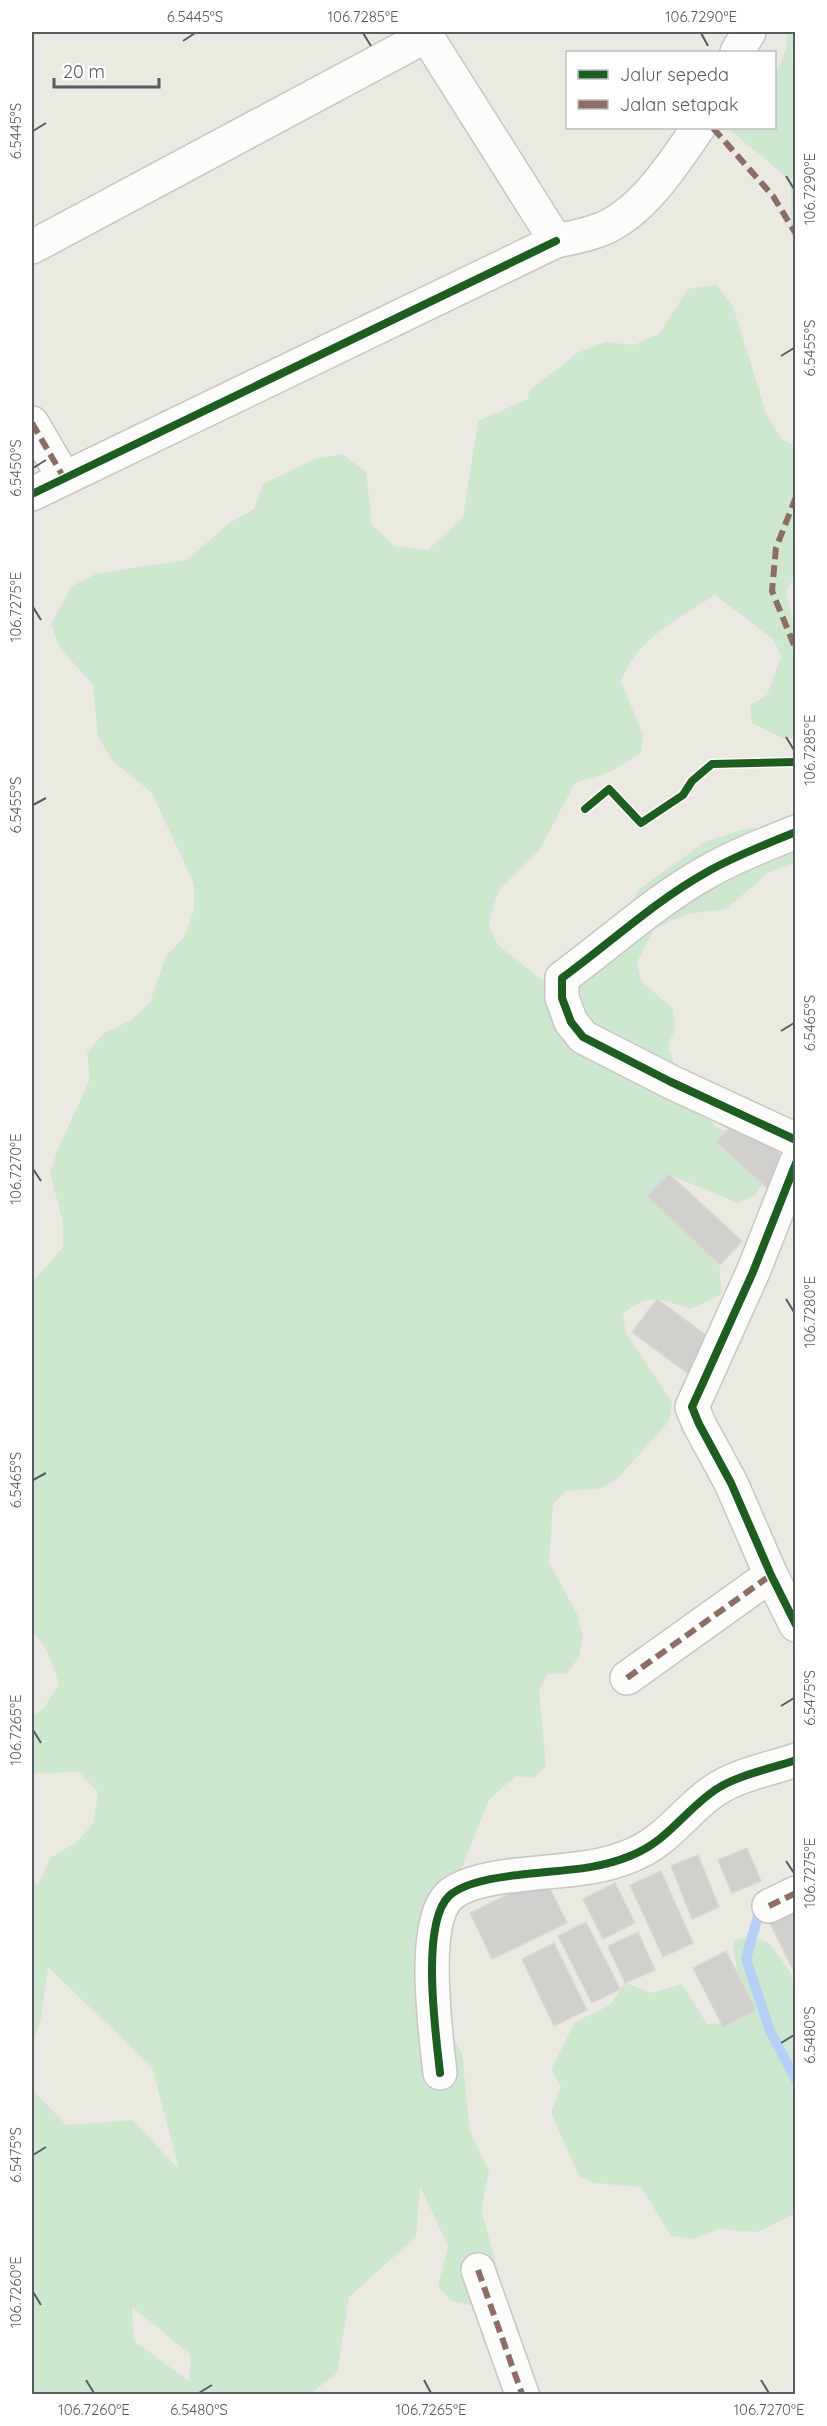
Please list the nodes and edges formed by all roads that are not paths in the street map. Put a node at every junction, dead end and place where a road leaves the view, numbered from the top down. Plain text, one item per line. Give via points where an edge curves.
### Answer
1 (748, 32) edge
2 (425, 34) edge
3 (738, 51) edge
4 (697, 129) edge
5 (556, 241) junction
6 (32, 247) edge
7 (32, 423) edge
8 (64, 478) junction
9 (32, 494) edge
10 (795, 832) edge
11 (795, 1140) edge
12 (795, 1163) edge
13 (771, 1575) junction
14 (795, 1625) edge
15 (627, 1678) dead end
16 (795, 1760) edge
17 (440, 2073) dead end
18 (478, 2270) dead end
19 (522, 2394) edge

1 - 3 street
2 - 5 street
2 - 6 street
4 - 5 street via 668,171 635,207 604,228
5 - 8 street
7 - 8 street
8 - 9 street
10 - 11 street via 706,872 657,904 562,978 562,998 571,1022 583,1037
12 - 13 street via 753,1272 692,1407
13 - 14 street
13 - 15 street
16 - 17 street via 717,1788 674,1829 629,1856 575,1870 492,1878 450,1895 435,1930 432,2001
18 - 19 street

